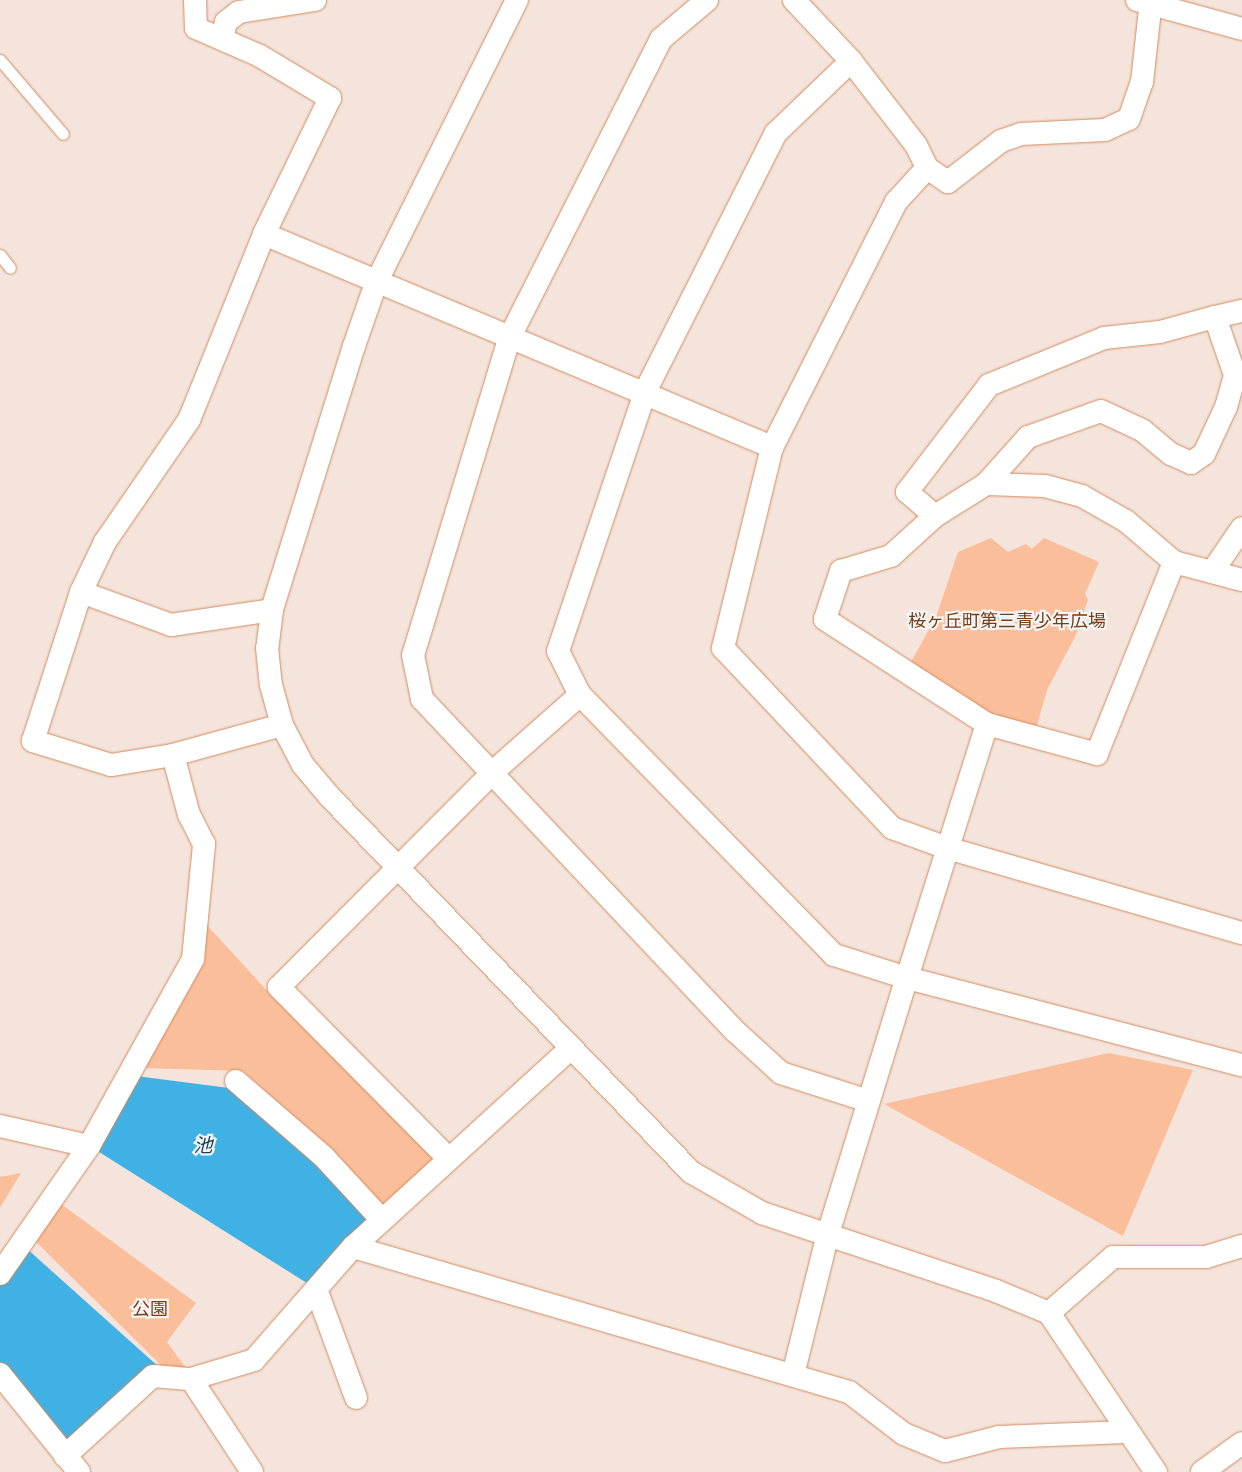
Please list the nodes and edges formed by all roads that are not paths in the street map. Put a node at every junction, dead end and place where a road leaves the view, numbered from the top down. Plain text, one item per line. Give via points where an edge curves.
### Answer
1 (195, 0) edge
2 (315, 0) edge
3 (517, 0) edge
4 (707, 0) edge
5 (794, 0) edge
6 (1146, 2) edge
7 (1242, 29) edge
8 (222, 39) junction
9 (0, 60) edge
10 (852, 61) junction
11 (63, 134) dead end
12 (927, 168) junction
13 (264, 234) junction
14 (0, 255) edge
15 (10, 268) dead end
16 (376, 283) junction
17 (1242, 311) edge
18 (1215, 317) junction
19 (510, 336) junction
20 (645, 392) junction
21 (772, 447) junction
22 (986, 484) junction
23 (935, 516) junction
24 (1242, 528) edge
25 (1174, 562) junction
26 (1212, 572) junction
27 (1242, 580) edge
28 (82, 592) junction
29 (272, 610) junction
30 (580, 695) junction
31 (987, 724) junction
32 (282, 725) junction
33 (172, 755) junction
34 (494, 771) junction
35 (947, 848) junction
36 (397, 867) junction
37 (1242, 933) edge
38 (907, 978) junction
39 (570, 1049) junction
40 (1242, 1065) edge
41 (236, 1081) dead end
42 (868, 1101) junction
43 (0, 1126) edge
44 (89, 1146) junction
45 (449, 1159) junction
46 (382, 1220) junction
47 (828, 1234) junction
48 (1242, 1246) edge
49 (353, 1247) junction
50 (0, 1274) edge
51 (316, 1289) junction
52 (1050, 1313) junction
53 (0, 1374) edge
54 (793, 1376) junction
55 (192, 1379) junction
56 (356, 1398) dead end
57 (1126, 1432) junction
58 (1242, 1443) edge
59 (72, 1464) edge
60 (252, 1472) edge
61 (1156, 1472) edge
62 (1202, 1472) edge

1 - 8 street via 196,28
2 - 8 street via 239,12 226,22
3 - 16 street
4 - 19 street via 661,40
5 - 10 street
6 - 7 street
6 - 12 street via 1149,40 1130,119 1104,130 1021,134 1001,140 948,182
8 - 13 street via 330,98
9 - 11 lane
10 - 12 street via 916,146
10 - 20 street via 776,133
12 - 21 street via 896,202
13 - 16 street
13 - 28 street via 189,420 104,542
14 - 15 lane
16 - 19 street
16 - 29 street
17 - 18 street
18 - 22 street via 1235,375 1226,407 1204,454 1190,463 1142,430 1101,411 1028,437
18 - 23 street via 1160,332 1104,338 989,384 906,492
19 - 20 street
19 - 34 street via 413,655 422,699
20 - 21 street
20 - 30 street via 558,650
21 - 35 street via 723,648 892,828
22 - 23 street
22 - 25 street via 1045,486 1082,496 1126,521
23 - 31 street via 891,556 841,571 825,620
24 - 26 street
25 - 26 street
25 - 31 street via 1097,754
26 - 27 street
28 - 29 street via 172,625
28 - 33 street via 33,741 111,765
29 - 32 street via 267,648 271,685
30 - 34 street
30 - 38 street via 834,956
31 - 35 street
32 - 33 street
32 - 36 street via 303,765
33 - 44 street via 189,815 204,844 193,959
34 - 36 street
34 - 42 street via 735,1032 781,1073
35 - 37 street
35 - 38 street
36 - 39 street
36 - 45 street via 279,987
38 - 40 street
38 - 42 street
39 - 45 street
39 - 47 street via 691,1172 762,1213
41 - 46 street via 323,1156
42 - 47 street
43 - 44 street
44 - 50 street
45 - 46 street
46 - 49 street
47 - 52 street via 996,1290
47 - 54 street
48 - 52 street via 1206,1257 1113,1257
49 - 51 street
49 - 54 street
51 - 55 street via 254,1360
51 - 56 street
52 - 57 street
53 - 59 street
54 - 57 street via 849,1392 904,1434 945,1450 999,1437
55 - 59 street via 153,1376
55 - 60 street
57 - 61 street
58 - 62 street

